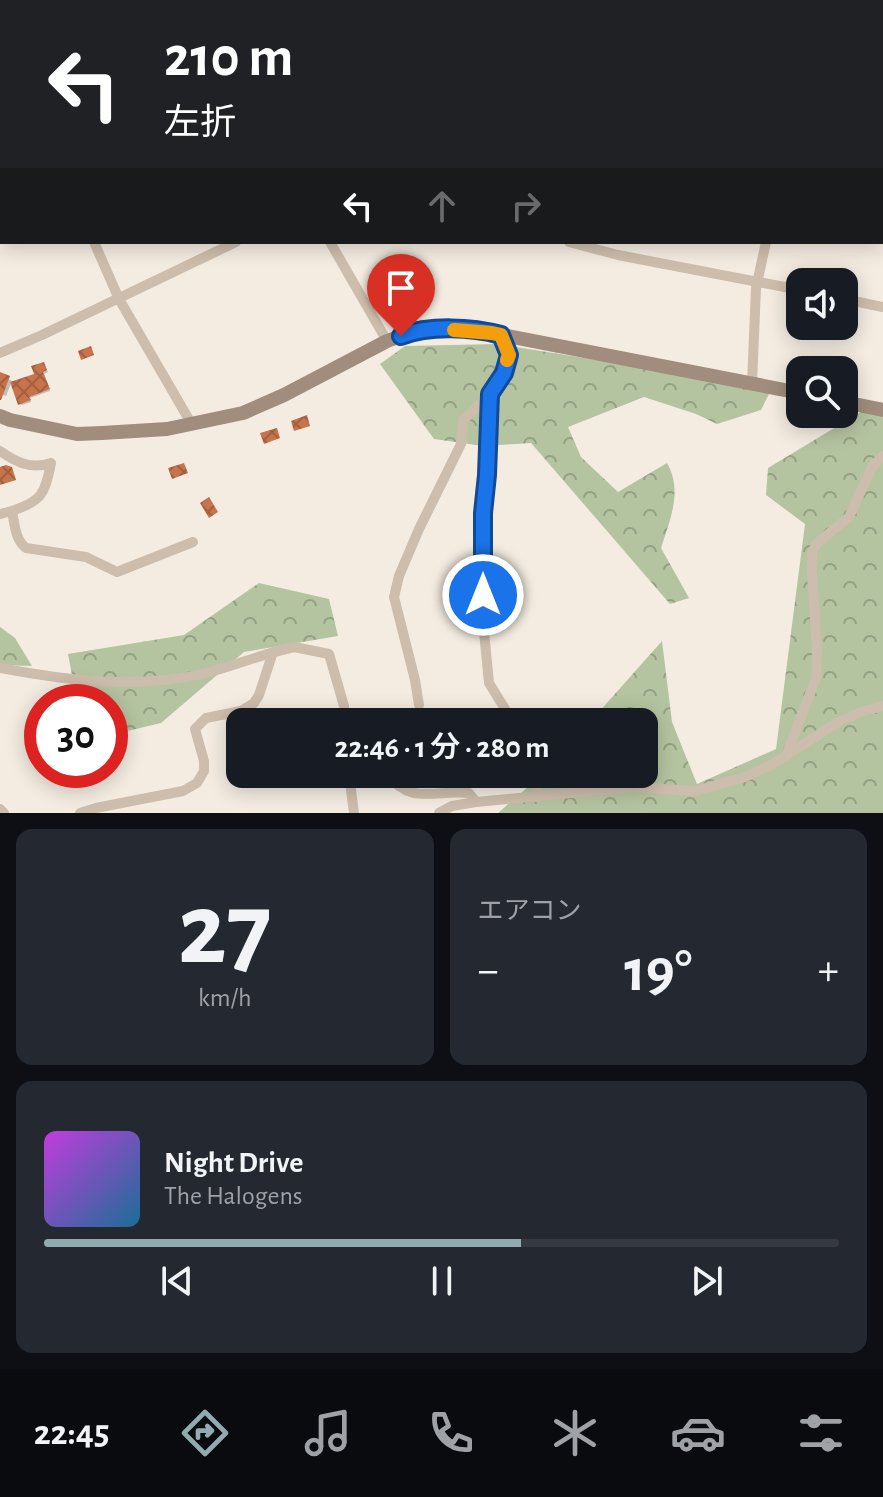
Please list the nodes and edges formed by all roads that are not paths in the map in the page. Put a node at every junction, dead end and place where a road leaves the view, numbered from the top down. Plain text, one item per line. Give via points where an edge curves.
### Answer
1 (95, 244) edge
2 (232, 244) edge
3 (331, 244) edge
4 (577, 244) edge
5 (766, 244) edge
6 (758, 282) junction
7 (786, 287) edge
8 (119, 299) junction
9 (858, 302) edge
10 (883, 307) edge
11 (501, 335) junction
12 (387, 341) junction
13 (0, 353) edge
14 (752, 384) junction
15 (786, 390) edge
16 (490, 394) junction
17 (858, 405) edge
18 (883, 410) edge
19 (0, 416) edge
20 (191, 423) junction
21 (0, 451) edge
22 (883, 456) edge
23 (12, 512) junction
24 (0, 514) edge
25 (193, 542) dead end
26 (273, 652) junction
27 (0, 668) edge
28 (419, 705) dead end
29 (883, 706) edge
30 (344, 708) edge
31 (504, 708) edge
32 (787, 755) junction
33 (351, 788) edge
34 (401, 788) edge
35 (537, 788) edge
36 (537, 797) junction
37 (476, 802) junction
38 (80, 813) edge
39 (354, 813) edge
40 (439, 813) edge

1 - 8 street
2 - 8 street
3 - 12 street
4 - 6 street
5 - 6 street
6 - 7 street
6 - 14 street
8 - 13 street
8 - 20 street
9 - 10 street
11 - 12 street via 431,329
11 - 14 street
11 - 16 street via 509,355
12 - 20 street via 243,413
14 - 15 street
16 - 28 street via 463,420 461,444 419,529 394,597
16 - 31 street via 482,611 489,683
17 - 18 street
19 - 20 street via 77,434
21 - 23 street via 32,466 51,463 40,496
22 - 32 street via 872,467 849,517 816,544 812,554 816,678
23 - 24 street
23 - 25 street via 17,537 26,548 86,557 117,572
26 - 27 street via 163,681 107,683
26 - 30 street via 294,647 329,654
26 - 38 street via 254,703 206,718 195,729 204,761 197,783 183,791
29 - 32 street via 838,722
32 - 36 street via 745,777 696,791 633,787
33 - 39 street
34 - 37 street via 426,795 469,793
35 - 36 street
36 - 37 street
37 - 40 street

